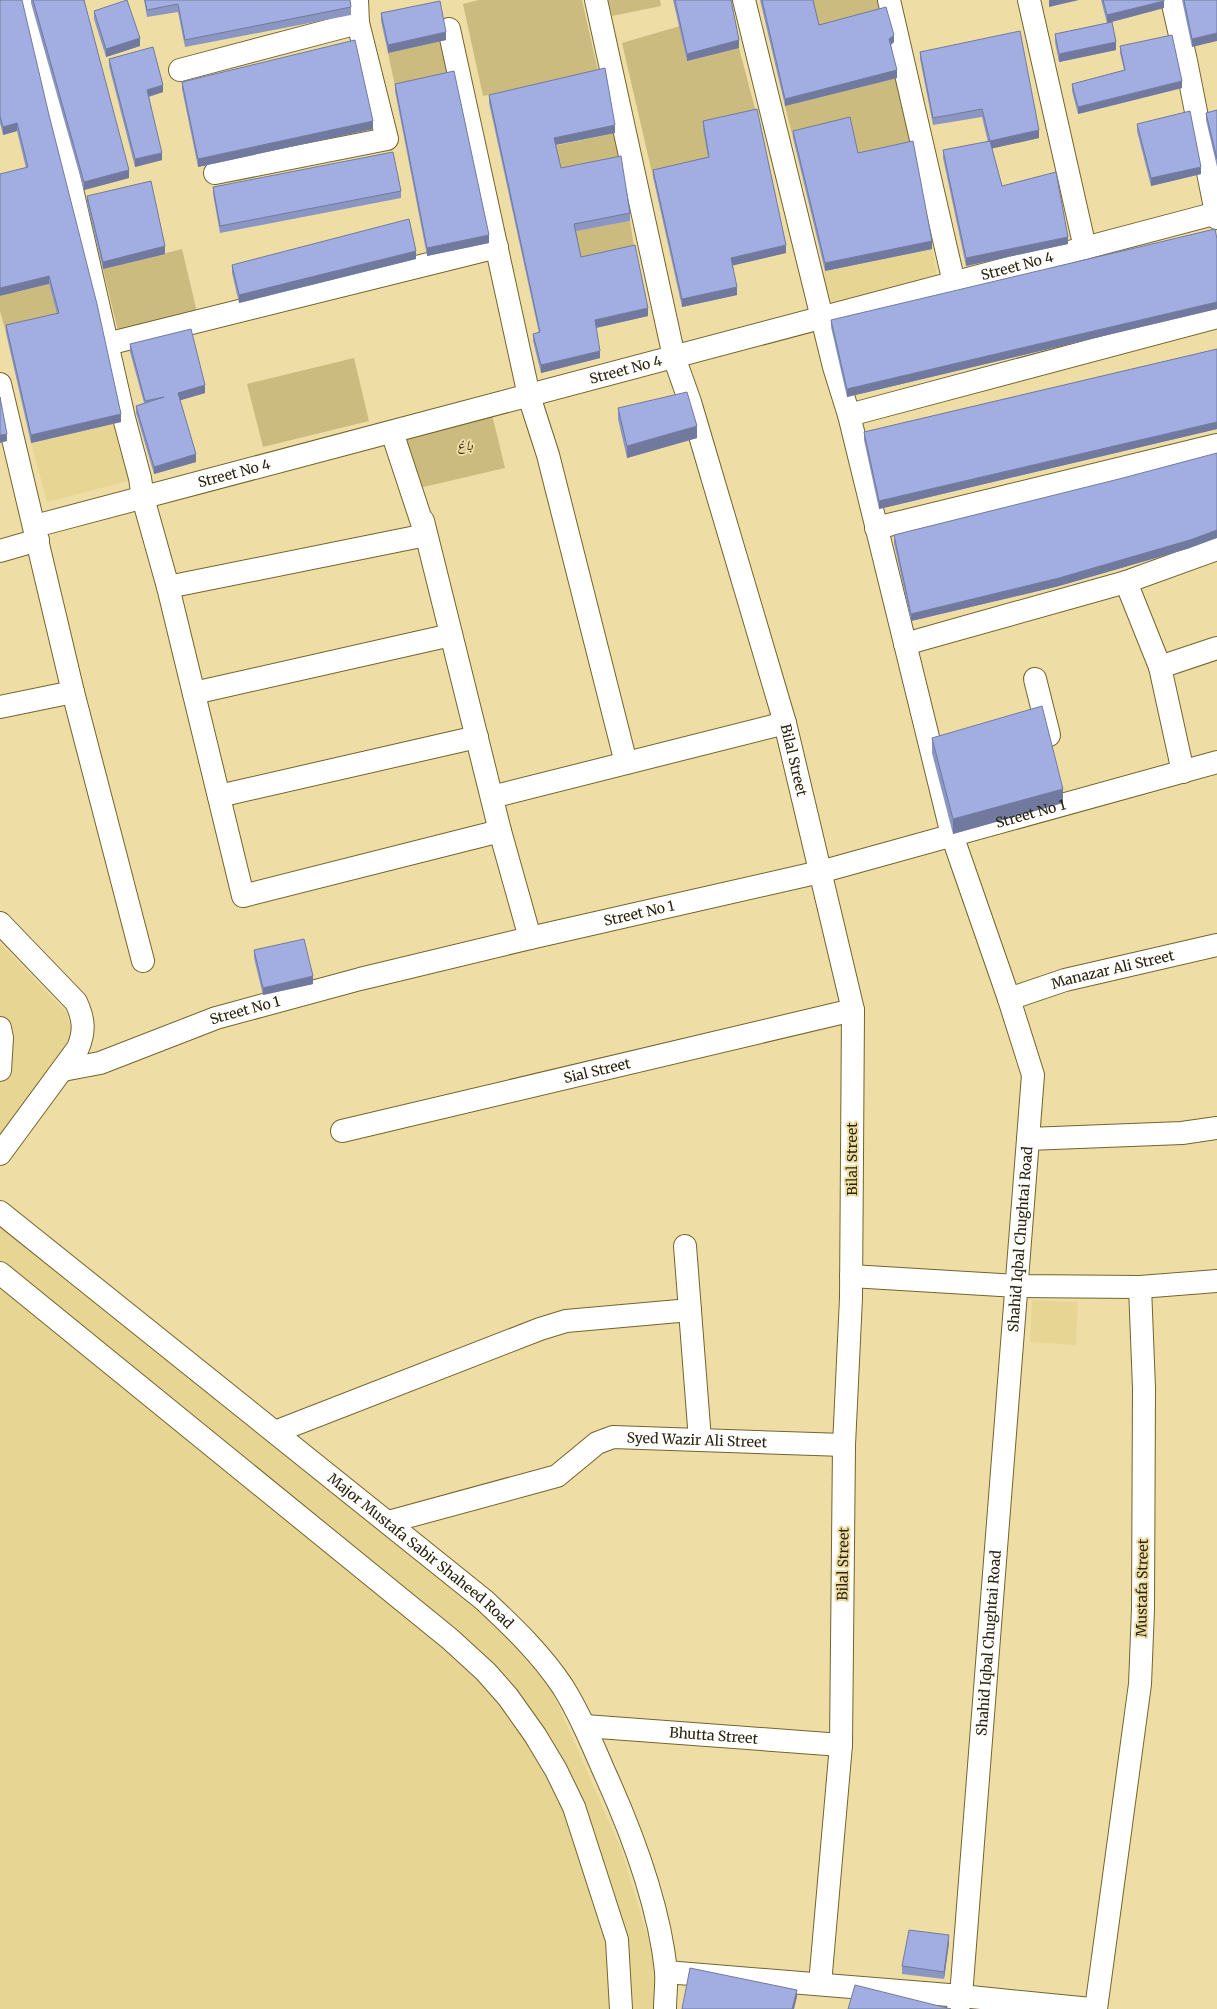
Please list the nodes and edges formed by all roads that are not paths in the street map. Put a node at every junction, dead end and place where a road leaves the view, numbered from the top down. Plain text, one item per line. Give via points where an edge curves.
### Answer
1 (29, 0) edge
2 (357, 0) edge
3 (596, 0) edge
4 (744, 0) edge
5 (889, 0) edge
6 (1029, 0) edge
7 (1172, 0) edge
8 (358, 23) junction
9 (449, 29) dead end
10 (180, 70) dead end
11 (215, 173) dead end
12 (1217, 215) edge
13 (497, 247) junction
14 (1085, 248) junction
15 (954, 283) junction
16 (1217, 317) edge
17 (822, 318) junction
18 (108, 344) junction
19 (674, 357) junction
20 (0, 384) edge
21 (529, 396) junction
22 (849, 415) junction
23 (392, 432) junction
24 (1217, 444) edge
25 (8, 449) edge
26 (415, 489) dead end
27 (143, 498) junction
28 (876, 528) junction
29 (36, 533) junction
30 (426, 535) junction
31 (0, 550) edge
32 (1215, 556) edge
33 (1126, 582) junction
34 (168, 587) junction
35 (451, 635) junction
36 (905, 644) junction
37 (1217, 648) edge
38 (1160, 667) junction
39 (1035, 679) dead end
40 (73, 692) junction
41 (194, 693) junction
42 (0, 707) edge
43 (785, 723) junction
44 (477, 737) junction
45 (1054, 756) edge
46 (1217, 762) edge
47 (626, 763) junction
48 (1183, 772) junction
49 (219, 796) junction
50 (492, 797) junction
51 (500, 831) junction
52 (952, 835) junction
53 (820, 872) junction
54 (0, 923) edge
55 (530, 938) junction
56 (1217, 945) edge
57 (144, 961) dead end
58 (1009, 999) junction
59 (853, 1010) junction
60 (0, 1028) edge
61 (0, 1070) edge
62 (63, 1070) junction
63 (1217, 1128) edge
64 (342, 1131) dead end
65 (1028, 1139) junction
66 (0, 1154) edge
67 (0, 1212) edge
68 (686, 1246) dead end
69 (0, 1273) edge
70 (851, 1276) junction
71 (1217, 1281) edge
72 (1017, 1286) junction
73 (1140, 1287) junction
74 (690, 1310) junction
75 (275, 1432) junction
76 (700, 1440) junction
77 (844, 1445) junction
78 (388, 1522) junction
79 (585, 1726) junction
80 (841, 1745) junction
81 (666, 1972) junction
82 (820, 1984) junction
83 (960, 2003) edge
84 (621, 2009) edge
85 (665, 2009) edge
86 (1091, 2009) edge
87 (1096, 2009) edge

1 - 18 street
2 - 8 street
3 - 19 street, Bilal Street
4 - 17 street, Shahid Iqbal Chughtai Road
5 - 15 street
6 - 14 street
7 - 12 street
8 - 10 street
8 - 11 street via 387,139
9 - 13 street
12 - 14 street, Street No 4
13 - 18 street
13 - 21 street
14 - 15 street, Street No 4
15 - 17 street, Street No 4
16 - 22 street
17 - 19 street, Street No 4
17 - 22 street, Shahid Iqbal Chughtai Road
18 - 27 street
19 - 21 street, Street No 4
19 - 43 street, Bilal Street via 693,411
20 - 25 street
21 - 23 street, Street No 4
21 - 47 street via 548,454
22 - 28 street, Shahid Iqbal Chughtai Road
23 - 27 street, Street No 4
23 - 30 street
24 - 28 street
25 - 29 street
26 - 30 street
27 - 29 street, Street No 4
27 - 34 street
28 - 36 street, Shahid Iqbal Chughtai Road
29 - 31 street, Street No 4
29 - 40 street
30 - 34 street
30 - 35 street
32 - 33 street
33 - 36 street
33 - 38 street
34 - 41 street
35 - 41 street
35 - 44 street
36 - 52 street, Shahid Iqbal Chughtai Road
37 - 38 street
38 - 48 street
39 - 45 street
40 - 42 street
40 - 57 street
41 - 49 street
43 - 47 street
43 - 53 street, Bilal Street
44 - 49 street
44 - 50 street
46 - 48 street, Street No 1
47 - 50 street
48 - 52 street, Street No 1 via 1063,795
49 - 51 street via 243,896
50 - 51 street
51 - 55 street
52 - 53 street, Street No 1
52 - 58 street, Shahid Iqbal Chughtai Road
53 - 55 street, Street No 1
53 - 59 street, Bilal Street
54 - 62 street via 76,1002 82,1013 83,1037
55 - 62 street, Street No 1 via 216,1018 100,1063
56 - 58 street, Manazar Ali Street via 1065,980
58 - 65 street, Shahid Iqbal Chughtai Road via 1033,1075
59 - 64 street, Sial Street
59 - 70 street, Bilal Street
60 - 61 street
62 - 66 street
63 - 65 street via 1182,1134
65 - 72 street, Shahid Iqbal Chughtai Road
67 - 75 street, Major Mustafa Sabir Shaheed Road
68 - 74 street
69 - 84 street via 450,1639 508,1697 535,1735 574,1807 617,1940
70 - 72 street
70 - 77 street, Bilal Street
71 - 73 street
72 - 73 street
72 - 83 street, Shahid Iqbal Chughtai Road
73 - 87 street, Mustafa Street via 1144,1398 1140,1684
74 - 75 street via 566,1321 548,1326
74 - 76 street
75 - 78 street, Major Mustafa Sabir Shaheed Road
76 - 77 street, Syed Wazir Ali Street
76 - 78 street, Syed Wazir Ali Street via 613,1437 596,1443 558,1476
77 - 80 street, Bilal Street
78 - 79 street, Major Mustafa Sabir Shaheed Road via 484,1600 523,1637 562,1687
79 - 80 street, Bhutta Street
79 - 81 street, Major Mustafa Sabir Shaheed Road via 640,1861 659,1931
80 - 82 street, Bilal Street
81 - 82 street
81 - 85 street, Major Mustafa Sabir Shaheed Road
82 - 83 street
83 - 86 street

